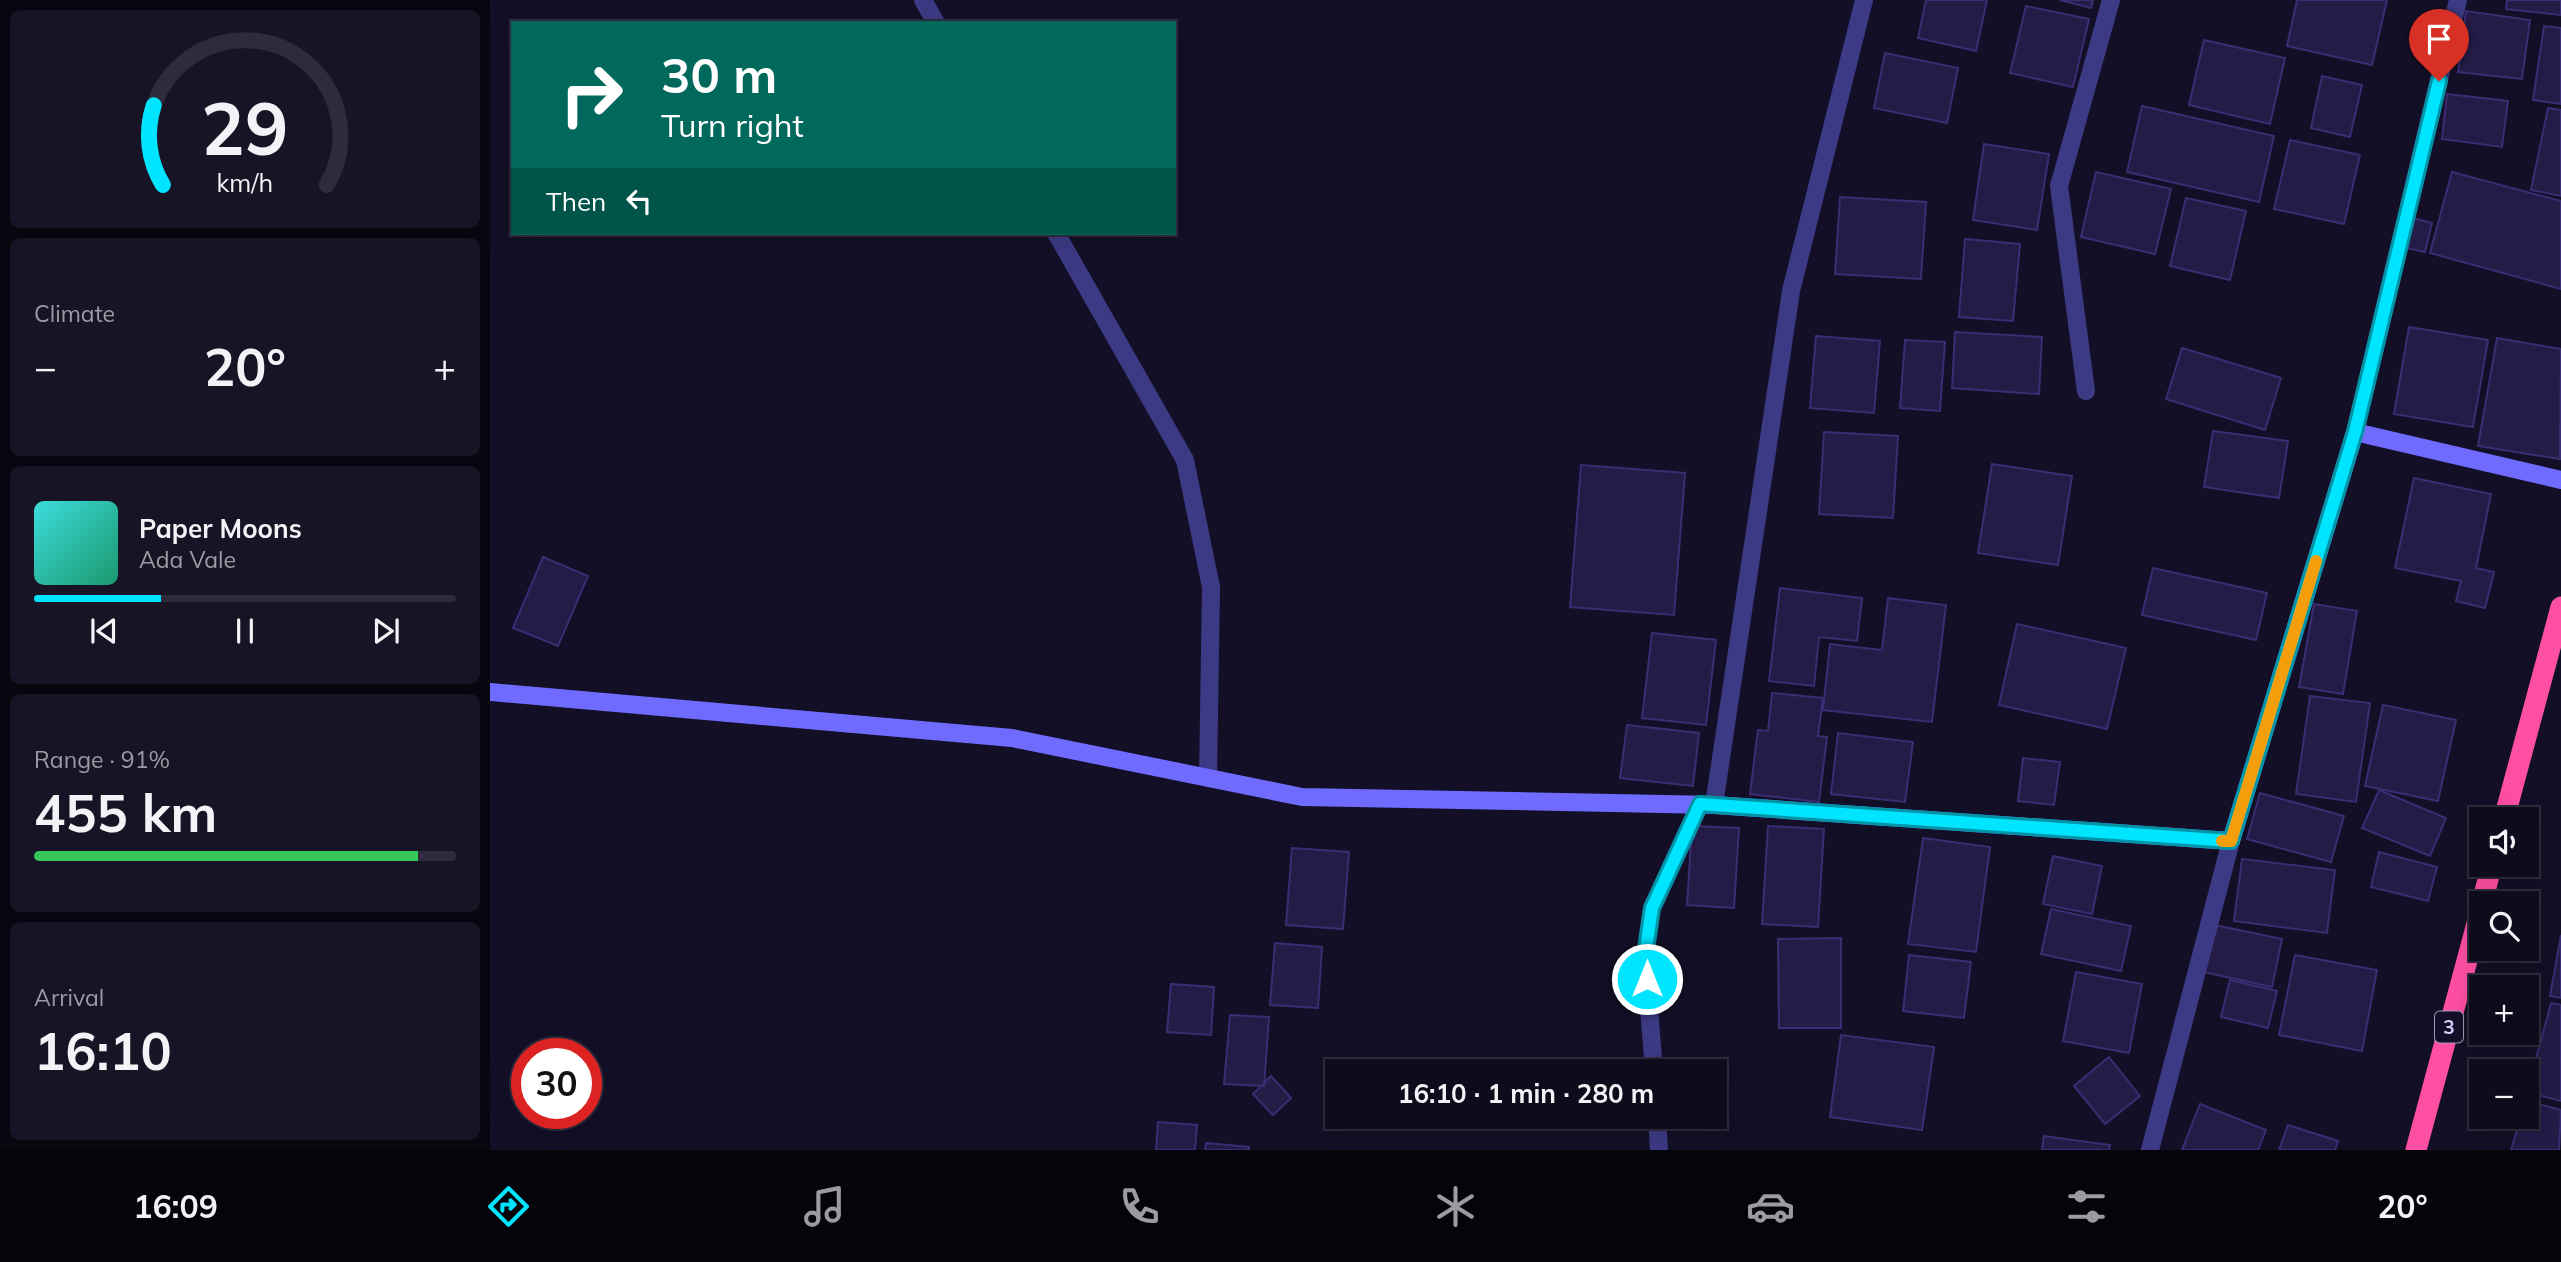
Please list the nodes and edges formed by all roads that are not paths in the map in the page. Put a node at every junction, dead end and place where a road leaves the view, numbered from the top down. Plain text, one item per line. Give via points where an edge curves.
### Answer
1 (923, 0) edge
2 (1864, 0) edge
3 (2111, 0) edge
4 (2458, 0) edge
5 (935, 21) edge
6 (1057, 235) edge
7 (2086, 391) dead end
8 (2355, 432) junction
9 (2561, 480) edge
10 (2561, 607) edge
11 (490, 692) edge
12 (1208, 778) junction
13 (1707, 804) junction
14 (2507, 807) edge
15 (2231, 841) junction
16 (2469, 952) edge
17 (1653, 1059) edge
18 (1658, 1129) edge
19 (1659, 1150) edge
20 (2150, 1150) edge
21 (2416, 1150) edge

1 - 5 street
2 - 13 street via 1791,291
3 - 7 street via 2059,186
4 - 8 street
6 - 12 street via 1185,460 1211,587
8 - 9 street
8 - 15 street
10 - 14 highway
11 - 12 street via 1012,738
12 - 13 street via 1303,797
13 - 15 street
13 - 17 street via 1652,908 1645,956
15 - 20 street
16 - 21 highway, 3
18 - 19 street

